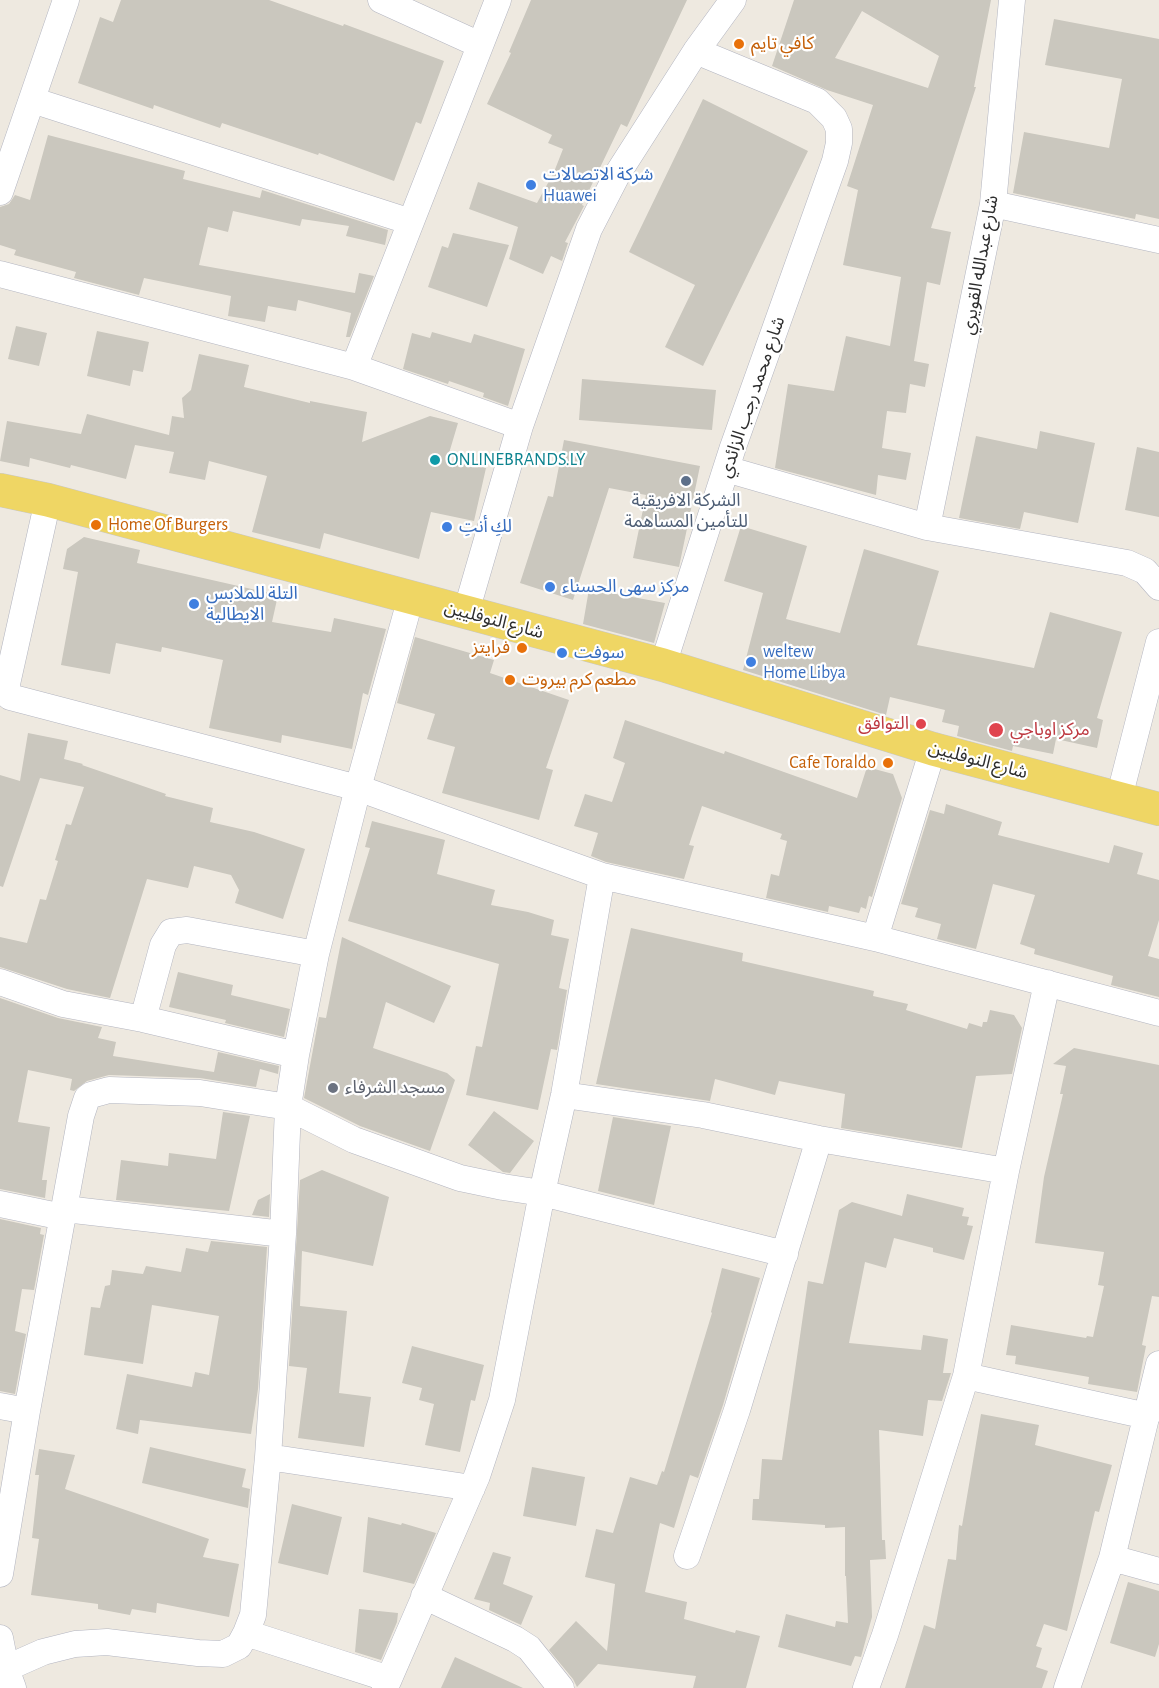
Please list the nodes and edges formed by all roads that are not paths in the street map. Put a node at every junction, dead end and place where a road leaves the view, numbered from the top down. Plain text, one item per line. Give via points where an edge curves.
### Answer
1 (66, 0) edge
2 (381, 0) edge
3 (498, 0) edge
4 (733, 0) edge
5 (1012, 0) edge
6 (480, 45) junction
7 (696, 51) junction
8 (32, 100) junction
9 (0, 192) edge
10 (993, 204) junction
11 (411, 222) junction
12 (1159, 240) edge
13 (0, 274) edge
14 (354, 367) junction
15 (520, 426) junction
16 (726, 469) junction
17 (0, 490) edge
18 (48, 501) junction
19 (927, 527) junction
20 (1159, 587) edge
21 (411, 597) junction
22 (466, 612) junction
23 (1159, 642) edge
24 (663, 665) junction
25 (5, 674) edge
26 (933, 749) junction
27 (358, 788) junction
28 (1119, 798) junction
29 (1159, 809) edge
30 (602, 876) junction
31 (875, 938) junction
32 (316, 954) junction
33 (0, 982) edge
34 (1047, 983) junction
35 (1159, 1013) edge
36 (143, 1019) junction
37 (296, 1055) junction
38 (564, 1095) junction
39 (288, 1107) junction
40 (819, 1139) junction
41 (1006, 1171) junction
42 (542, 1193) junction
43 (0, 1204) edge
44 (64, 1213) junction
45 (284, 1234) junction
46 (785, 1254) junction
47 (1159, 1364) edge
48 (966, 1376) junction
49 (0, 1406) edge
50 (27, 1410) junction
51 (1147, 1416) junction
52 (268, 1457) junction
53 (472, 1488) junction
54 (687, 1556) dead end
55 (1112, 1558) junction
56 (1159, 1571) edge
57 (0, 1574) edge
58 (424, 1596) junction
59 (246, 1633) junction
60 (0, 1638) edge
61 (6, 1676) edge
62 (387, 1683) edge
63 (561, 1688) edge
64 (866, 1688) edge
65 (1067, 1688) edge

1 - 8 street
2 - 6 street
3 - 6 street
4 - 7 street
5 - 10 street, شارع عبدالله القويري
6 - 11 street
7 - 15 street via 618,173 589,229
7 - 16 street, شارع محمد رجب الزائدي via 818,101 839,129 835,161
8 - 9 street
8 - 11 street
10 - 12 street
10 - 19 street, شارع عبدالله القويري
11 - 14 street
13 - 14 street
14 - 15 street
15 - 22 street
16 - 19 street
16 - 24 street, شارع محمد رجب الزائدي
17 - 18 main road, شارع النوفليين
18 - 21 main road, شارع النوفليين
18 - 25 street
19 - 20 street via 1127,563 1145,571
21 - 22 main road, شارع النوفليين
21 - 27 street
22 - 24 main road, شارع النوفليين
23 - 28 street
24 - 26 main road, شارع النوفليين
25 - 27 street via 10,697
26 - 28 main road, شارع النوفليين
26 - 31 street
27 - 30 street
27 - 32 street
28 - 29 main road, شارع النوفليين
30 - 31 street
30 - 38 street
31 - 34 street
32 - 36 street via 187,930 171,932 163,945
32 - 37 street
33 - 36 street via 63,1004
34 - 35 street
34 - 41 street
36 - 37 street
37 - 39 street
38 - 40 street via 704,1115
38 - 42 street
39 - 42 street via 405,1160 460,1178
39 - 44 street via 200,1093 109,1090 91,1095 81,1116
39 - 45 street
40 - 41 street
40 - 46 street
41 - 48 street
42 - 46 street
42 - 53 street via 502,1400
43 - 44 street
44 - 45 street
44 - 50 street
45 - 52 street
46 - 54 street
47 - 51 street
48 - 51 street
48 - 64 street
49 - 50 street
50 - 57 street
51 - 55 street
52 - 53 street
52 - 59 street via 253,1615
53 - 58 street
55 - 56 street
55 - 65 street
58 - 62 street
58 - 63 street via 529,1648
59 - 61 street via 239,1646 223,1654 107,1642 75,1644 43,1652
59 - 62 street
60 - 61 street

